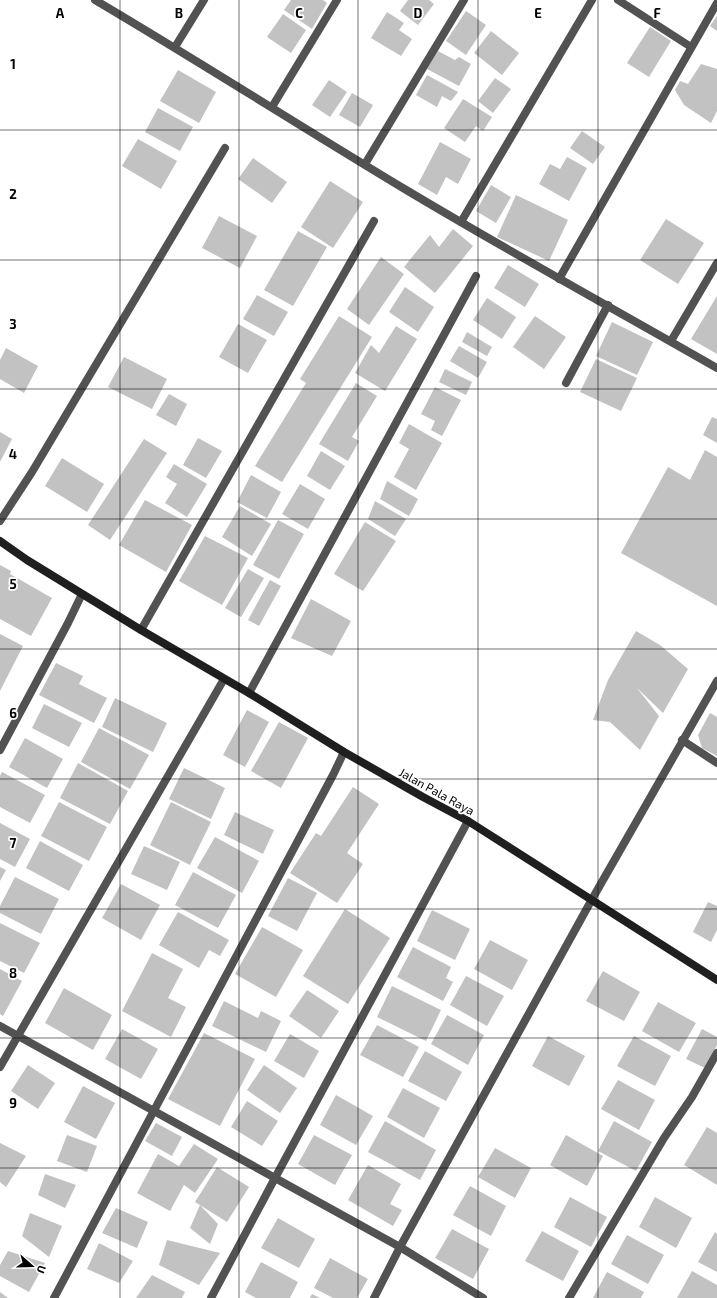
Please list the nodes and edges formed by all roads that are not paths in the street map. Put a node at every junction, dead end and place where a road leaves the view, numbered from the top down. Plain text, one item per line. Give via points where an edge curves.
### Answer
1 (95, 0) edge
2 (204, 0) edge
3 (337, 0) edge
4 (464, 0) edge
5 (592, 0) edge
6 (618, 0) edge
7 (717, 3) edge
8 (175, 47) junction
9 (691, 47) junction
10 (272, 107) junction
11 (225, 148) dead end
12 (365, 164) junction
13 (374, 221) dead end
14 (461, 222) junction
15 (717, 263) edge
16 (476, 276) dead end
17 (559, 278) junction
18 (608, 305) junction
19 (671, 341) junction
20 (717, 368) edge
21 (566, 383) dead end
22 (0, 521) edge
23 (0, 541) edge
24 (82, 594) junction
25 (141, 630) junction
26 (224, 679) junction
27 (717, 681) edge
28 (249, 693) junction
29 (682, 740) junction
30 (0, 750) edge
31 (344, 752) junction
32 (717, 763) edge
33 (468, 821) junction
34 (591, 901) junction
35 (717, 980) edge
36 (0, 1026) edge
37 (18, 1035) junction
38 (717, 1053) edge
39 (0, 1067) edge
40 (154, 1111) junction
41 (275, 1178) junction
42 (400, 1247) junction
43 (54, 1298) edge
44 (211, 1298) edge
45 (374, 1298) edge
46 (483, 1298) edge
47 (569, 1298) edge

1 - 8 street
2 - 8 street
3 - 10 street
4 - 12 street
5 - 14 street
6 - 9 street
7 - 9 street
8 - 10 street
9 - 17 street
10 - 12 street
11 - 22 street via 32,472
12 - 14 street
13 - 25 street
14 - 17 street
15 - 19 street
16 - 28 street
17 - 18 street
18 - 19 street
18 - 21 street
19 - 20 street
23 - 24 main road, Jalan Pala Raya
24 - 25 main road, Jalan Pala Raya
24 - 30 street
25 - 26 main road, Jalan Pala Raya
26 - 28 main road, Jalan Pala Raya
26 - 37 street
27 - 29 street
28 - 31 main road, Jalan Pala Raya
29 - 32 street
29 - 34 street
31 - 33 main road, Jalan Pala Raya
31 - 40 street
33 - 34 main road, Jalan Pala Raya
33 - 41 street
34 - 35 main road, Jalan Pala Raya
34 - 42 street
36 - 37 street
37 - 39 street
37 - 40 street
38 - 47 street
40 - 41 street
40 - 43 street
41 - 42 street
41 - 44 street
42 - 45 street
42 - 46 street

